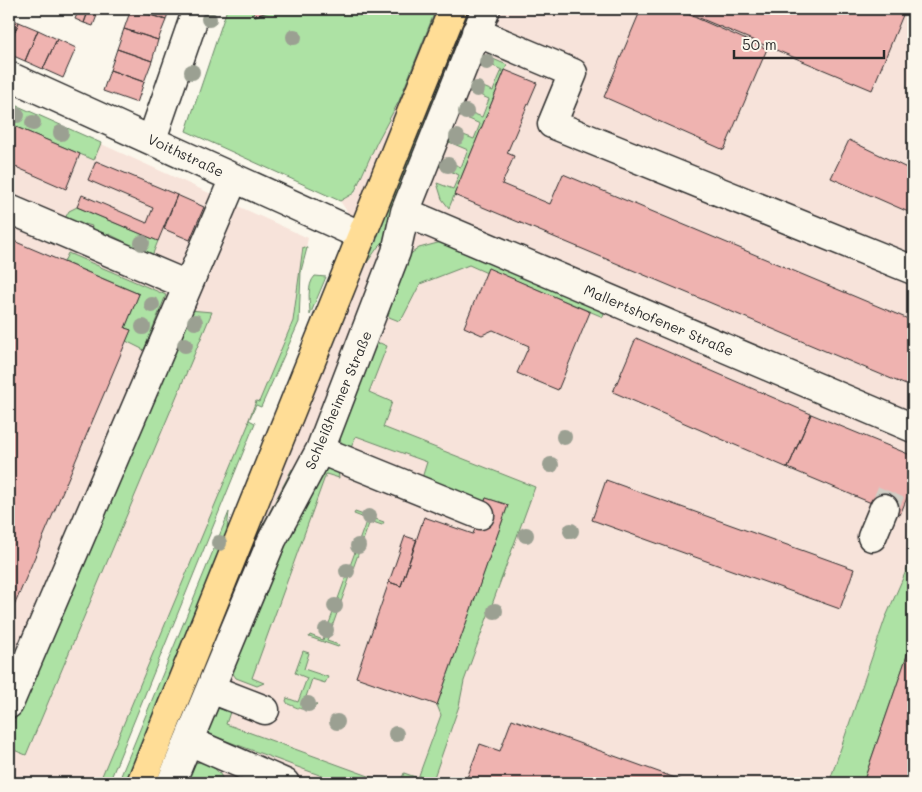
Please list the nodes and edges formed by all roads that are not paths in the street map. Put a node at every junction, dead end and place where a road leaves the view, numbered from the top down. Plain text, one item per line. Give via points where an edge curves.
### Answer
1 (197, 9) edge
2 (453, 9) edge
3 (481, 20) edge
4 (9, 76) edge
5 (152, 139) junction
6 (234, 178) junction
7 (9, 209) edge
8 (405, 212) junction
9 (362, 236) junction
10 (913, 270) edge
11 (187, 285) junction
12 (913, 428) edge
13 (320, 450) junction
14 (884, 508) tunnel mouth
15 (480, 515) dead end
16 (872, 537) dead end
17 (211, 689) junction
18 (9, 704) edge
19 (265, 710) dead end
20 (189, 741) junction
21 (141, 783) edge
22 (171, 783) edge
23 (285, 783) edge

1 - 5 street
2 - 9 main road
3 - 8 street, Schleißheimer Straße
3 - 10 street via 573,73 552,124
4 - 5 street, Voithstraße
5 - 6 street, Voithstraße
6 - 9 street, Voithstraße
6 - 11 street
7 - 11 street
8 - 12 street, Mallertshofener Straße
8 - 13 street, Schleißheimer Straße via 396,252
9 - 21 main road
11 - 18 street
13 - 15 street
13 - 17 street, Schleißheimer Straße via 272,540
14 - 16 street
17 - 19 street
17 - 20 street, Schleißheimer Straße
20 - 22 street, Schleißheimer Straße
20 - 23 street

